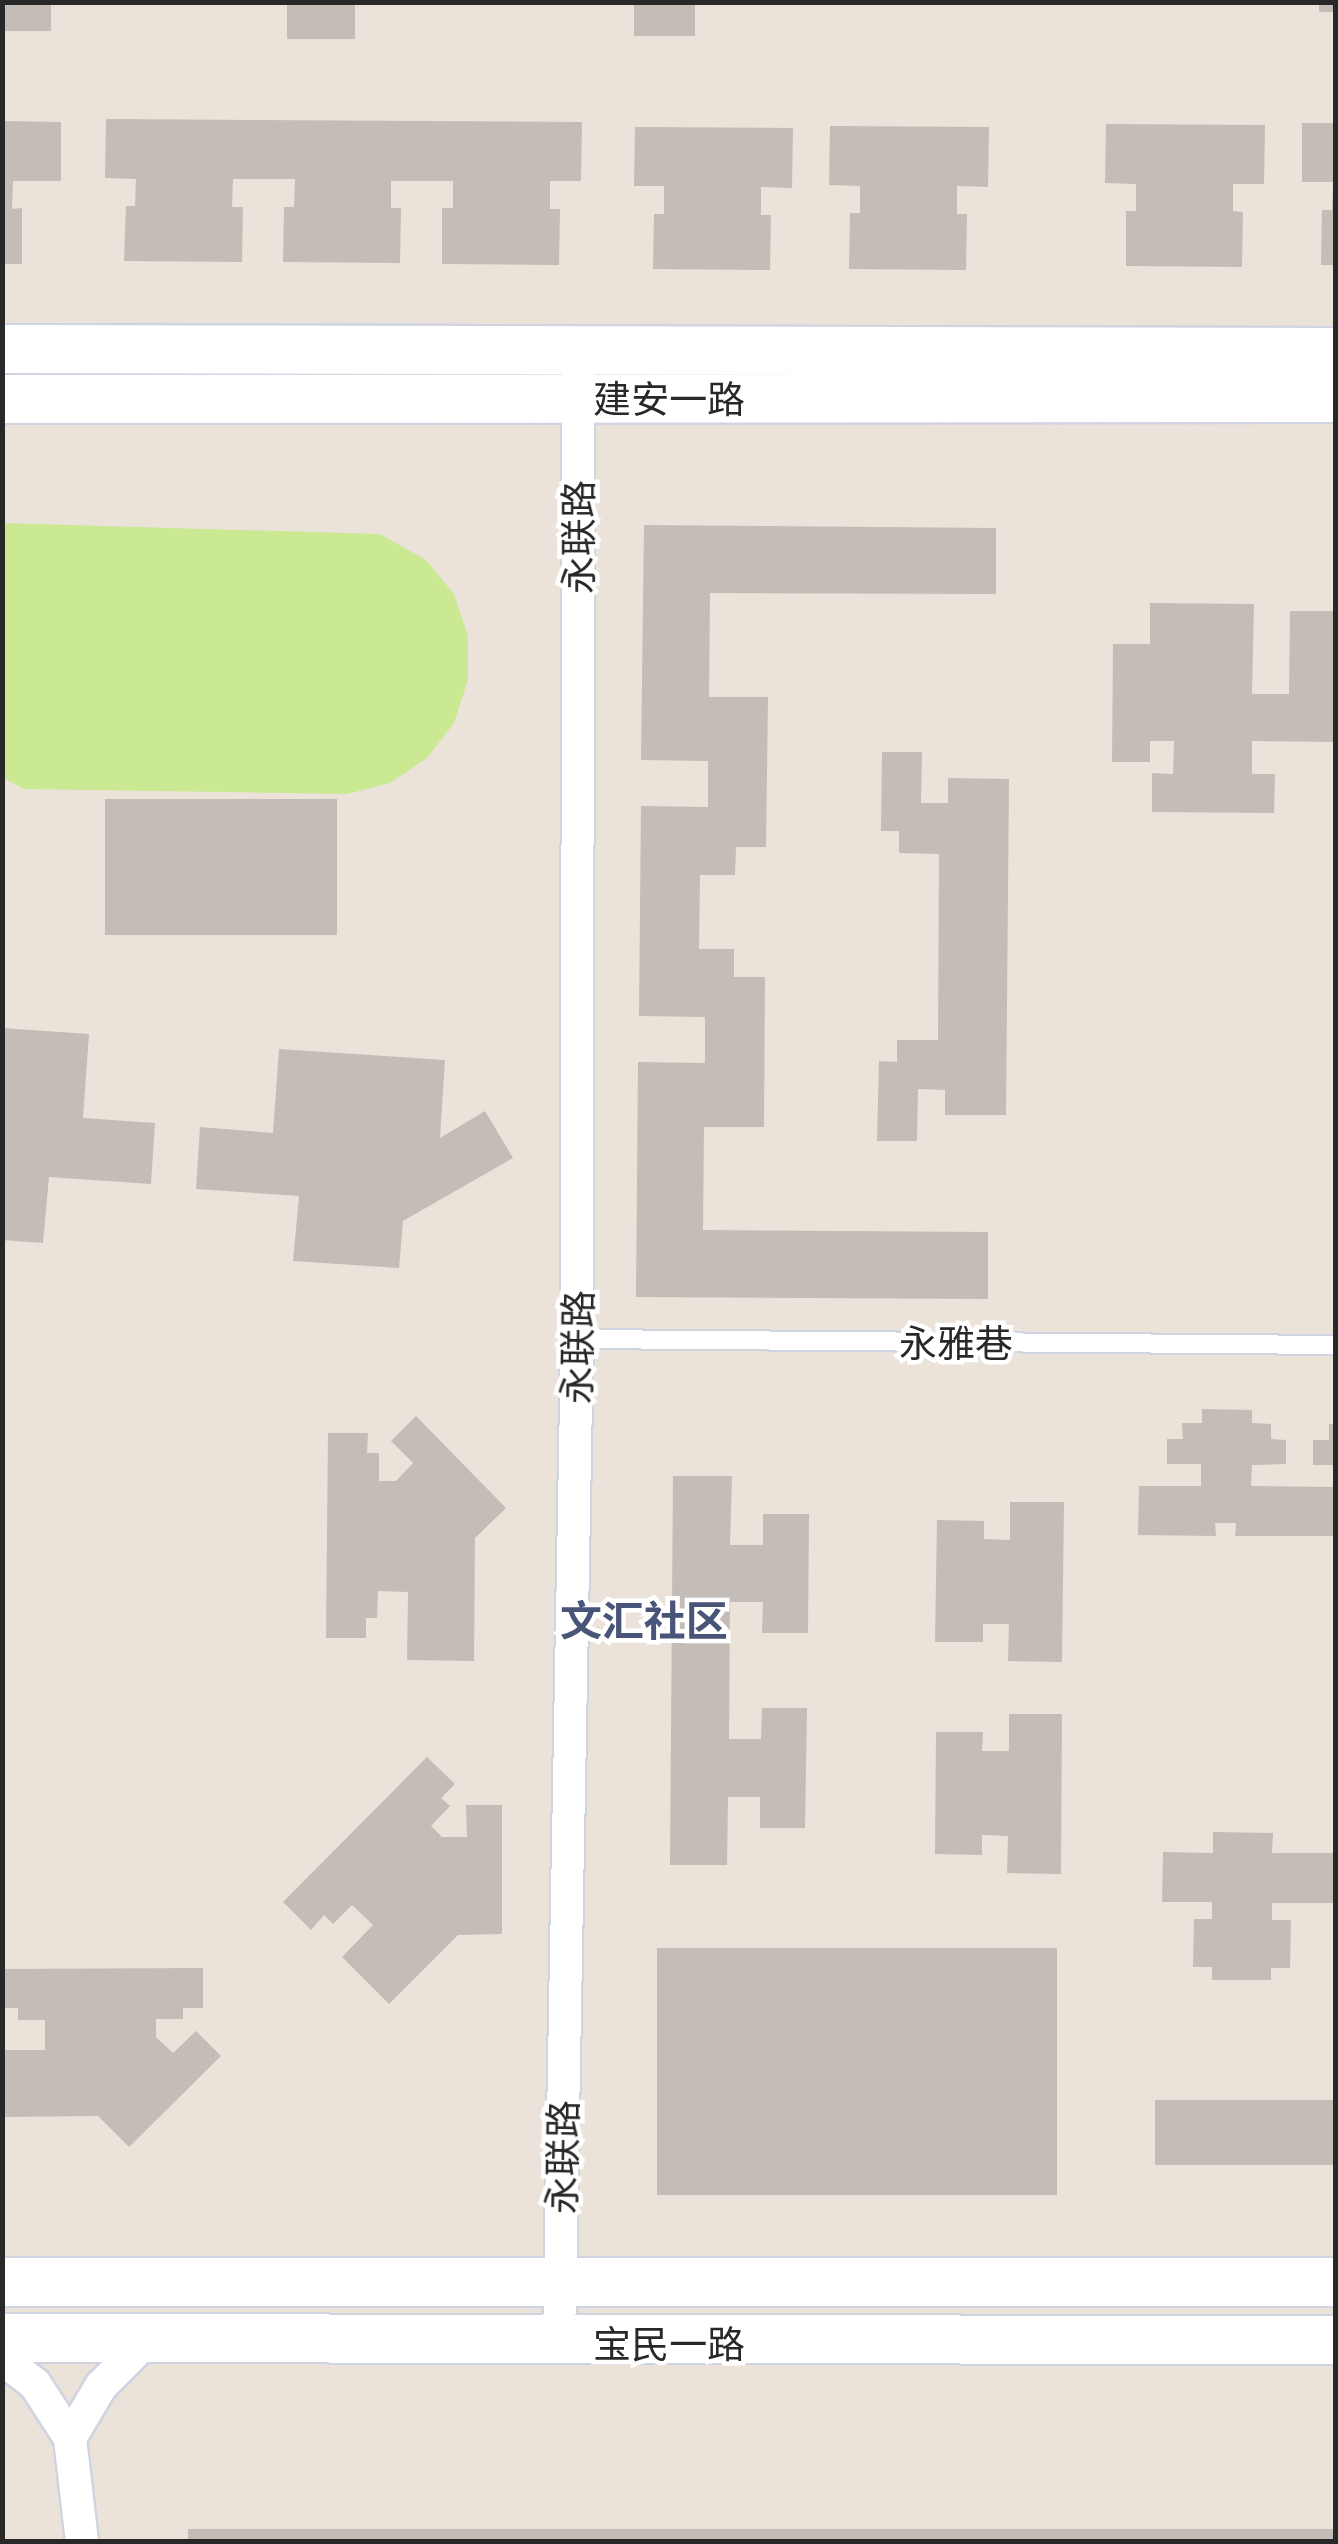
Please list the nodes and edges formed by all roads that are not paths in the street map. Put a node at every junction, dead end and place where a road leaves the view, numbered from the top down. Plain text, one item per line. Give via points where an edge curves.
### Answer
1 (2, 349) edge
2 (578, 350) junction
3 (1336, 352) edge
4 (578, 398) junction
5 (1336, 398) edge
6 (2, 400) edge
7 (577, 1339) junction
8 (1336, 1344) edge
9 (2, 2282) edge
10 (1336, 2282) edge
11 (559, 2285) junction
12 (2, 2338) edge
13 (148, 2339) junction
14 (1336, 2340) edge
15 (558, 2343) junction
16 (2, 2359) edge
17 (70, 2438) junction
18 (82, 2542) edge

1 - 2 main road, 建安一路
2 - 3 main road, 建安一路
2 - 4 street, 永联路
4 - 5 main road, 建安一路
4 - 6 main road, 建安一路
4 - 7 street, 永联路
7 - 8 lane, 永雅巷
7 - 11 street, 永联路
9 - 11 main road, 宝民一路
10 - 11 main road, 宝民一路
11 - 15 street, 永联路
12 - 13 main road, 宝民一路
13 - 15 main road, 宝民一路
13 - 17 street via 100,2386
14 - 15 main road, 宝民一路
16 - 17 street via 35,2384
17 - 18 street

